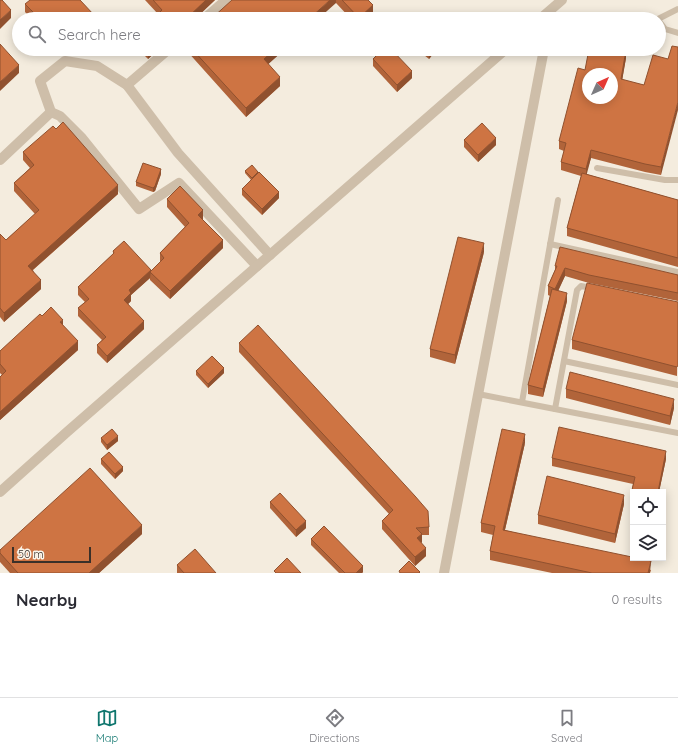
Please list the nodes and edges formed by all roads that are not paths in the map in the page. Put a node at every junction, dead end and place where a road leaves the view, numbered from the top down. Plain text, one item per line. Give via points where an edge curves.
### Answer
1 (226, 0) edge
2 (562, 0) edge
3 (678, 9) edge
4 (212, 12) edge
5 (552, 12) edge
6 (666, 16) edge
7 (666, 29) edge
8 (678, 33) edge
9 (161, 56) edge
10 (498, 56) edge
11 (543, 56) edge
12 (127, 85) junction
13 (51, 112) junction
14 (0, 160) edge
15 (598, 168) dead end
16 (678, 180) edge
17 (558, 200) dead end
18 (550, 244) junction
19 (270, 255) junction
20 (257, 266) junction
21 (678, 272) edge
22 (596, 289) edge
23 (564, 361) junction
24 (678, 385) edge
25 (478, 394) junction
26 (522, 402) junction
27 (556, 409) junction
28 (678, 433) edge
29 (0, 492) edge
30 (444, 573) edge

1 - 4 street
2 - 5 street
3 - 6 lane
7 - 8 lane
9 - 12 street
10 - 19 street
11 - 25 street
12 - 13 street via 97,66 66,62 40,81
12 - 19 street via 178,152
13 - 14 street
13 - 20 street via 60,116 81,137 139,209 179,183
15 - 16 lane
17 - 18 lane
18 - 21 lane
18 - 26 lane
19 - 20 street
20 - 29 street
22 - 23 lane via 581,286 576,290
23 - 24 lane
23 - 27 lane
25 - 26 lane
25 - 30 street
26 - 27 lane
27 - 28 lane

